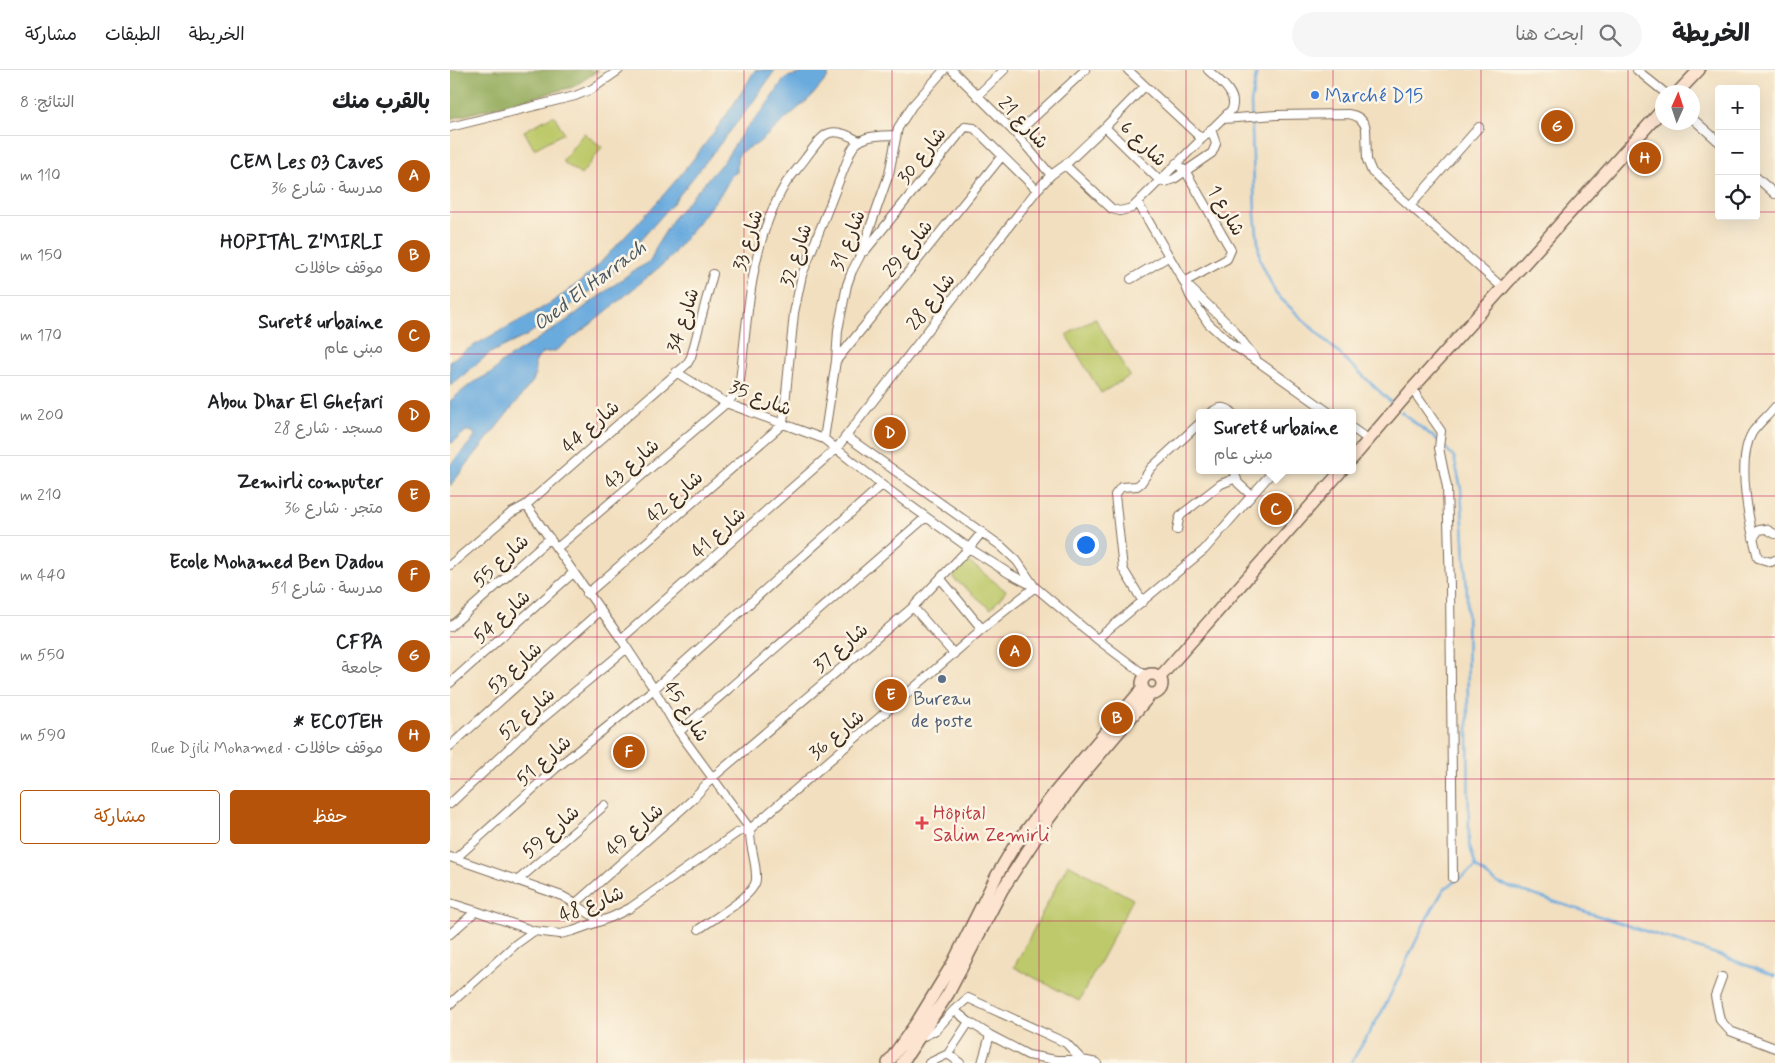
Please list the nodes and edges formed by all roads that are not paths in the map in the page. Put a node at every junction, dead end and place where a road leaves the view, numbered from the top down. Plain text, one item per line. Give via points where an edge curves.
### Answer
1 (619, 70) edge
2 (944, 70) edge
3 (952, 70) edge
4 (1004, 70) edge
5 (1085, 70) edge
6 (1128, 70) edge
7 (1208, 70) edge
8 (1637, 70) edge
9 (1699, 70) edge
10 (1655, 85) edge
11 (1685, 85) edge
12 (1145, 86) junction
13 (978, 96) junction
14 (1655, 118) edge
15 (1223, 119) junction
16 (1700, 125) edge
17 (450, 127) edge
18 (1105, 127) junction
19 (1479, 127) dead end
20 (1211, 129) junction
21 (1016, 134) junction
22 (896, 135) junction
23 (1201, 138) junction
24 (1715, 138) edge
25 (859, 141) junction
26 (1002, 156) junction
27 (1176, 163) junction
28 (1065, 165) junction
29 (1186, 172) junction
30 (1051, 175) junction
31 (1160, 181) junction
32 (1760, 181) edge
33 (1036, 190) junction
34 (1775, 194) edge
35 (1138, 203) junction
36 (1410, 206) junction
37 (860, 256) junction
38 (1168, 256) junction
39 (714, 274) dead end
40 (1131, 279) dead end
41 (1184, 282) junction
42 (1503, 288) junction
43 (836, 361) junction
44 (1257, 361) junction
45 (676, 372) junction
46 (1412, 389) junction
47 (726, 403) junction
48 (1775, 407) edge
49 (1324, 409) edge
50 (782, 424) junction
51 (1196, 427) edge
52 (1356, 431) edge
53 (846, 436) junction
54 (824, 440) junction
55 (1369, 440) junction
56 (836, 449) junction
57 (1356, 455) edge
58 (1235, 474) edge
59 (1270, 474) edge
60 (1338, 474) edge
61 (882, 485) junction
62 (1251, 496) junction
63 (526, 505) junction
64 (1750, 514) junction
65 (926, 516) junction
66 (1766, 529) junction
67 (1177, 530) dead end
68 (982, 532) junction
69 (1775, 534) edge
70 (550, 538) junction
71 (1754, 538) junction
72 (558, 548) junction
73 (969, 548) junction
74 (1775, 560) edge
75 (450, 565) edge
76 (574, 573) junction
77 (941, 579) junction
78 (1035, 587) junction
79 (588, 594) junction
80 (1143, 602) junction
81 (913, 607) junction
82 (600, 611) junction
83 (450, 627) edge
84 (982, 629) junction
85 (621, 639) junction
86 (1097, 639) junction
87 (626, 649) junction
88 (954, 654) junction
89 (1146, 676) junction
90 (1160, 677) junction
91 (450, 683) edge
92 (654, 689) junction
93 (1147, 691) junction
94 (679, 732) junction
95 (450, 746) edge
96 (712, 778) junction
97 (450, 804) edge
98 (605, 805) dead end
99 (750, 829) junction
100 (453, 858) edge
101 (1452, 878) dead end
102 (518, 881) junction
103 (576, 902) junction
104 (450, 904) edge
105 (476, 910) junction
106 (600, 920) junction
107 (699, 929) dead end
108 (534, 931) junction
109 (450, 934) edge
110 (1722, 977) dead end
111 (450, 1004) edge
112 (954, 1010) junction
113 (969, 1022) junction
114 (990, 1035) junction
115 (920, 1038) junction
116 (1775, 1048) edge
117 (948, 1054) junction
118 (1084, 1061) edge
119 (888, 1063) edge
120 (902, 1063) edge
121 (929, 1063) edge
122 (960, 1063) edge
123 (981, 1063) edge
124 (1097, 1063) edge

1 - 17 street via 575,96
2 - 22 street, شارع 31 via 912,106
3 - 13 street, شارع 21
4 - 13 street
5 - 21 street
6 - 12 street
7 - 15 street via 1230,92 1234,102
8 - 10 street
9 - 11 main road
12 - 18 street, شارع 28
12 - 23 street
13 - 21 street, شارع 21
14 - 42 main road
15 - 20 street
15 - 36 street via 1276,115 1358,116 1366,128 1370,168
16 - 24 street
18 - 28 street, شارع 28
18 - 31 street, شارع 6
19 - 36 street
20 - 23 street
20 - 29 street via 1214,150
21 - 30 street, شارع 21
22 - 25 street via 868,137
22 - 37 street, شارع 31 via 889,174
23 - 27 street
25 - 47 street, شارع 33 via 842,132 826,134 787,182 772,211 754,269 740,382
25 - 50 street, شارع 32 via 851,151 802,275 794,313
26 - 33 street, شارع 30
26 - 37 street, شارع 30 via 974,128 962,129
26 - 43 street, شارع 29
27 - 29 street, شارع 1
27 - 31 street
28 - 30 street, شارع 28
28 - 35 street via 1112,208 1124,211
29 - 31 street via 1168,182
29 - 41 street, شارع 1 via 1231,250 1227,259
30 - 33 street, شارع 28
31 - 35 street
32 - 34 street
33 - 53 street, شارع 28
35 - 38 street
36 - 42 street
37 - 43 street, شارع 31 via 847,285
38 - 40 street
38 - 41 street
39 - 45 street, شارع 34 via 691,357
41 - 44 street via 1233,329
41 - 44 street via 1208,323
42 - 46 main road
43 - 54 street, شارع 31
44 - 49 street
45 - 47 street, شارع 35
45 - 63 street, شارع 44
46 - 55 main road
46 - 101 street via 1441,431 1438,448 1448,487
47 - 50 street, شارع 35
47 - 72 street, شارع 43
48 - 64 street via 1752,434 1746,456 1744,483
50 - 54 street, شارع 35
50 - 79 street, شارع 42
51 - 80 street via 1150,468 1142,483 1121,487 1115,496 1124,569
52 - 55 street
53 - 56 street, شارع 28
53 - 68 street
54 - 56 street, شارع 35
55 - 57 main road
56 - 61 street, شارع 35
56 - 85 street, شارع 41
58 - 62 street via 1240,486
58 - 67 street via 1182,514
59 - 62 street
60 - 90 main road
61 - 65 street, شارع 35
61 - 92 street, شارع 51
62 - 80 street via 1204,550
63 - 70 street, شارع 45
63 - 75 street, شارع 44 via 511,513
64 - 66 street
64 - 71 street
65 - 73 street, شارع 35
65 - 94 street
66 - 69 street
66 - 71 street via 1758,530
68 - 73 street, شارع 37
68 - 78 street via 1017,561
70 - 72 street, شارع 45
70 - 83 street, شارع 55
71 - 74 street via 1758,558
72 - 76 street, شارع 45
73 - 77 street, شارع 37
73 - 78 street, شارع 35
76 - 79 street, شارع 45
76 - 91 street, شارع 54
77 - 81 street, شارع 37
77 - 84 street
78 - 84 street, شارع 36
78 - 86 street
79 - 82 street, شارع 45
80 - 86 street
81 - 88 street
81 - 96 street, شارع 37
82 - 85 street, شارع 45
82 - 95 street, شارع 53
84 - 88 street, شارع 36
85 - 87 street, شارع 45
86 - 89 street
87 - 92 street, شارع 45
87 - 97 street, شارع 52 via 524,734
88 - 99 street, شارع 36
89 - 90 main road via 1153,673
89 - 93 main road via 1143,680
90 - 93 main road via 1161,689 1156,693
92 - 94 street, شارع 45
92 - 100 street, شارع 51
93 - 115 main road via 1047,821 1002,890 948,994
93 - 119 main road via 1056,792 1013,848 953,963
94 - 96 street, شارع 45
96 - 99 street, شارع 45
96 - 103 street, شارع 49
98 - 102 street, شارع 59
99 - 106 street, شارع 48 via 738,832 630,908
99 - 107 street via 755,888
100 - 102 street, شارع 51
102 - 103 street, شارع 51
103 - 106 street, شارع 51
104 - 105 street, شارع 48
105 - 108 street, شارع 48
105 - 109 street
106 - 108 street, شارع 48 via 560,934
108 - 111 street
110 - 116 street via 1715,996 1720,1020 1730,1031
112 - 113 street
112 - 115 street via 936,1030
112 - 118 street via 968,998 1066,1043
113 - 114 street
113 - 117 street
114 - 118 street via 1028,1055
114 - 123 street
115 - 120 main road
117 - 121 street
117 - 122 street
118 - 124 street

